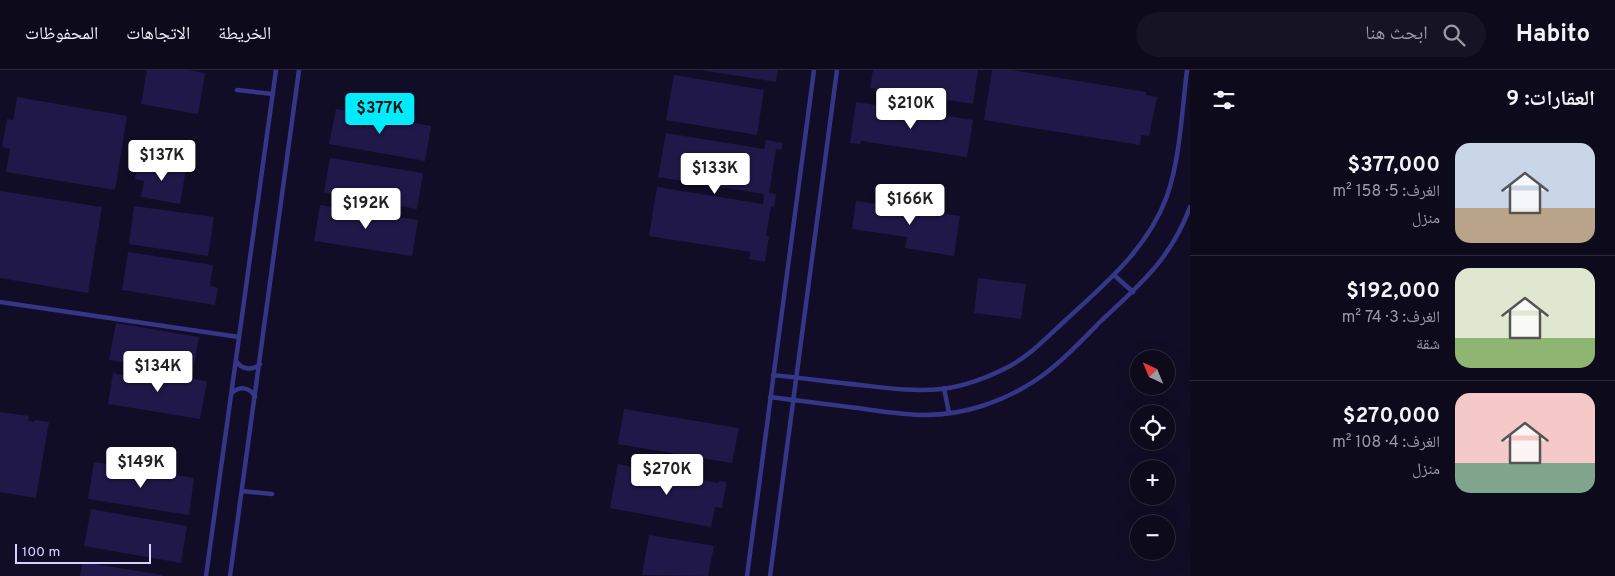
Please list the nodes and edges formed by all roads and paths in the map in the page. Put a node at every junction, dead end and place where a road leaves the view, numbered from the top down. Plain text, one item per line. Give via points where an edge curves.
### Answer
1 (276, 70) edge
2 (300, 70) edge
3 (814, 70) edge
4 (837, 70) edge
5 (1187, 70) edge
6 (237, 90) dead end
7 (272, 94) junction
8 (1190, 207) edge
9 (1114, 275) junction
10 (1133, 292) junction
11 (0, 302) edge
12 (239, 337) junction
13 (236, 359) junction
14 (260, 364) junction
15 (773, 375) junction
16 (796, 378) junction
17 (944, 388) junction
18 (231, 394) junction
19 (770, 397) junction
20 (255, 399) junction
21 (793, 400) junction
22 (949, 413) junction
23 (242, 491) junction
24 (272, 494) dead end
25 (206, 576) edge
26 (230, 576) edge
27 (747, 576) edge
28 (770, 576) edge

1 - 7 lane
2 - 14 lane
3 - 15 lane
4 - 16 lane
5 - 9 lane via 1176,156 1167,196 1149,234
6 - 7 lane
7 - 12 lane
8 - 10 lane via 1161,262
9 - 10 lane
9 - 17 lane via 1031,352 990,376
10 - 22 lane via 1037,380 995,402
11 - 12 lane
12 - 13 lane
13 - 14 lane via 246,369
13 - 18 lane
14 - 20 lane
15 - 16 lane
15 - 19 lane
16 - 17 lane via 896,389
16 - 21 lane
17 - 22 lane
18 - 20 lane via 242,388 251,391
18 - 25 lane
19 - 21 lane
19 - 27 lane
20 - 23 lane
21 - 22 lane via 902,414
21 - 28 lane
23 - 24 lane
23 - 26 lane

